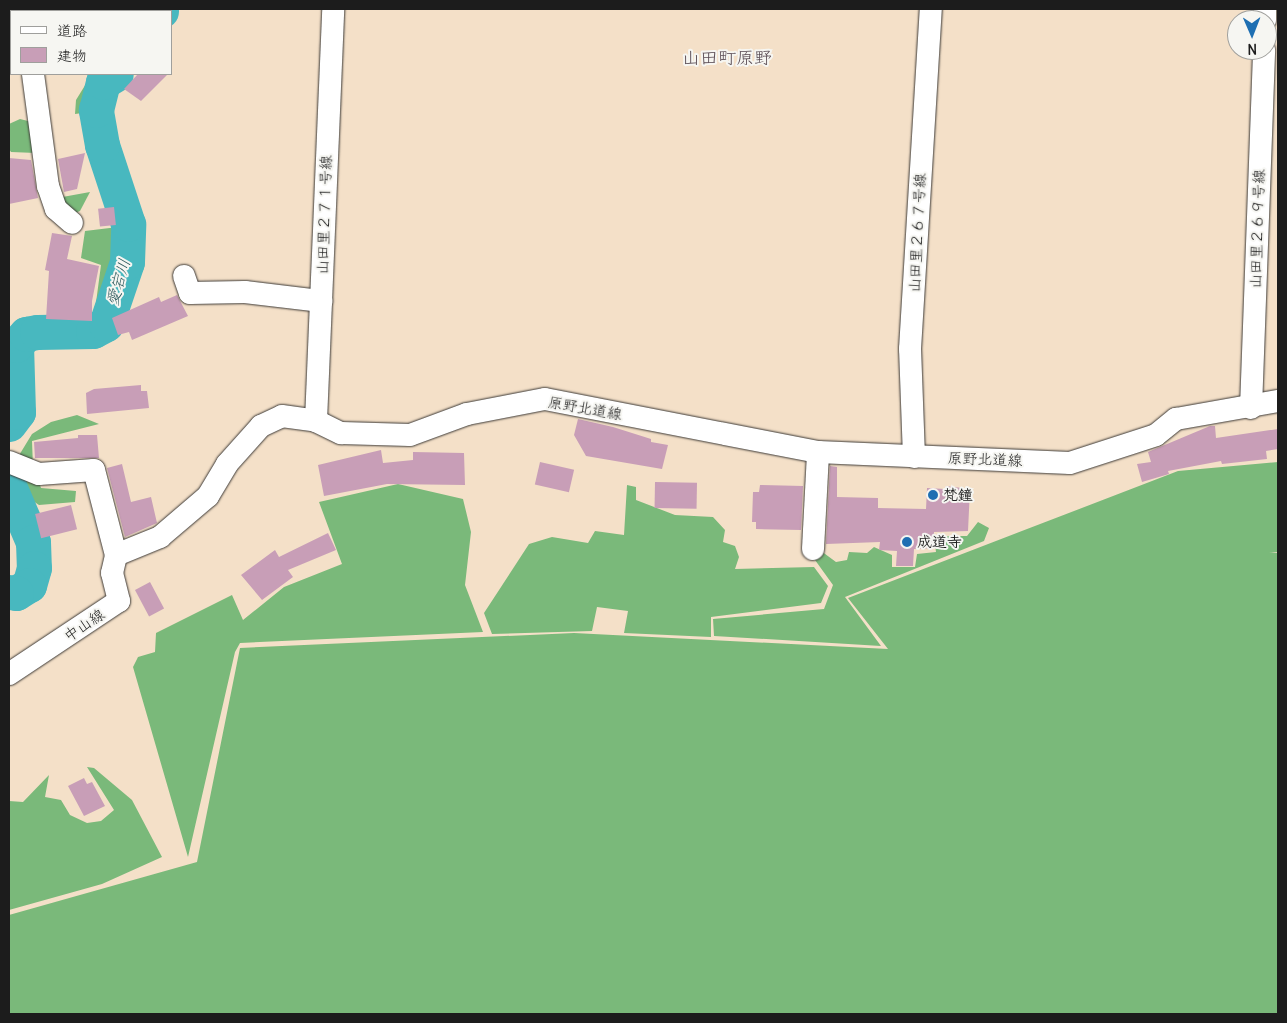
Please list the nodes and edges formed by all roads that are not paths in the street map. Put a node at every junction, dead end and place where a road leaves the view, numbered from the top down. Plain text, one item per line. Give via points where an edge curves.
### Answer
1 (333, 9) edge
2 (931, 9) edge
3 (1264, 60) edge
4 (33, 75) edge
5 (72, 223) dead end
6 (184, 276) dead end
7 (321, 301) junction
8 (1278, 402) edge
9 (1251, 408) junction
10 (316, 421) junction
11 (818, 452) junction
12 (914, 457) junction
13 (9, 462) edge
14 (812, 549) dead end
15 (116, 555) junction
16 (9, 674) edge

1 - 7 street, 山田里２７１号線
2 - 12 street, 山田里２６７号線 via 910,349
3 - 9 street, 山田里２６９号線
4 - 5 street via 48,186 56,209
6 - 7 street via 190,292 245,292
7 - 10 street, 山田里２７１号線
8 - 9 street, 原野北道線
9 - 12 street, 原野北道線 via 1176,419 1156,435 1070,463
10 - 11 street, 原野北道線 via 341,433 410,435 467,414 545,399
10 - 15 street, 原野北道線 via 282,416 261,426 226,464 208,496 160,537
11 - 12 street, 原野北道線
11 - 14 street
13 - 15 street via 39,474 94,470
15 - 16 street, 中山線 via 112,573 119,601

